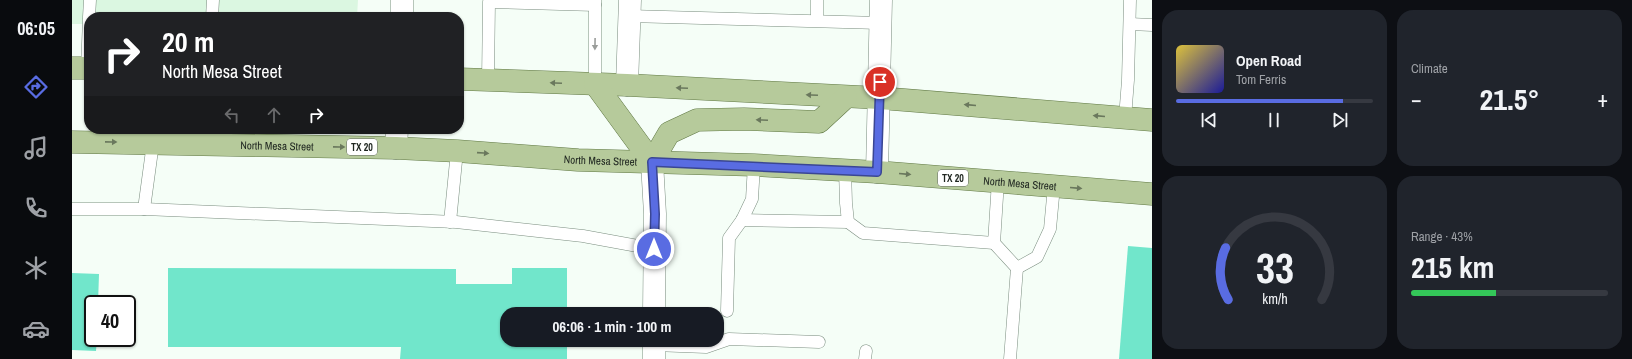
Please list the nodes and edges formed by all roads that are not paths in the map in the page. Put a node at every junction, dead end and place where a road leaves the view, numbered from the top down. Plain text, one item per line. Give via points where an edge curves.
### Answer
1 (90, 0) edge
2 (213, 0) edge
3 (402, 0) edge
4 (817, 0) edge
5 (881, 0) edge
6 (1130, 0) edge
7 (595, 2) edge
8 (629, 8) edge
9 (89, 12) edge
10 (212, 12) edge
11 (402, 12) edge
12 (817, 20) junction
13 (880, 23) junction
14 (1130, 24) junction
15 (1152, 25) edge
16 (464, 79) edge
17 (488, 80) junction
18 (595, 84) junction
19 (628, 85) junction
20 (846, 97) junction
21 (880, 98) junction
22 (1125, 118) junction
23 (1152, 120) edge
24 (396, 139) edge
25 (72, 142) edge
26 (153, 143) junction
27 (458, 151) junction
28 (652, 162) junction
29 (754, 165) junction
30 (846, 170) junction
31 (877, 172) junction
32 (998, 182) junction
33 (1054, 186) junction
34 (1152, 194) edge
35 (72, 209) edge
36 (144, 209) junction
37 (742, 220) junction
38 (450, 222) junction
39 (848, 222) junction
40 (994, 243) junction
41 (654, 249) junction
42 (1017, 268) junction
43 (654, 307) edge
44 (727, 310) dead end
45 (819, 342) dead end
46 (654, 348) edge
47 (706, 353) edge
48 (1010, 359) edge

1 - 9 lane
2 - 10 lane
3 - 11 street
4 - 12 lane
5 - 13 street
6 - 14 lane
7 - 17 lane via 489,2
7 -> 18 lane
8 - 12 lane
8 - 19 street
12 - 13 lane
13 - 21 street
14 - 15 lane
14 - 22 lane
16 - 17 main road
18 -> 17 main road
18 - 19 main road
18 - 28 main road
20 -> 19 main road
20 - 21 main road
20 -> 28 main road via 819,122 697,120 669,133
22 -> 21 main road
21 - 31 street
22 - 23 main road
26 -> 24 main road, North Mesa Street / TX 20
24 - 27 main road, North Mesa Street / TX 20
25 -> 26 main road, North Mesa Street / TX 20
26 - 36 lane
27 -> 28 main road, North Mesa Street / TX 20 via 578,160
27 - 38 lane
28 - 29 main road, North Mesa Street / TX 20
28 - 41 street
29 - 30 main road, North Mesa Street / TX 20
29 - 37 lane via 752,198
30 - 31 main road, North Mesa Street / TX 20
30 - 39 lane
31 -> 32 main road, North Mesa Street / TX 20
32 - 33 main road, North Mesa Street / TX 20
32 - 40 lane
33 -> 34 main road, North Mesa Street / TX 20
33 - 42 lane via 1050,229 1037,257
35 - 36 lane
36 - 38 lane
37 - 39 lane
37 - 44 lane via 729,238
38 - 41 lane via 583,236
39 - 40 lane via 863,233
40 - 42 lane
41 - 43 street
42 - 48 lane
45 - 47 lane via 729,339
46 - 47 lane

